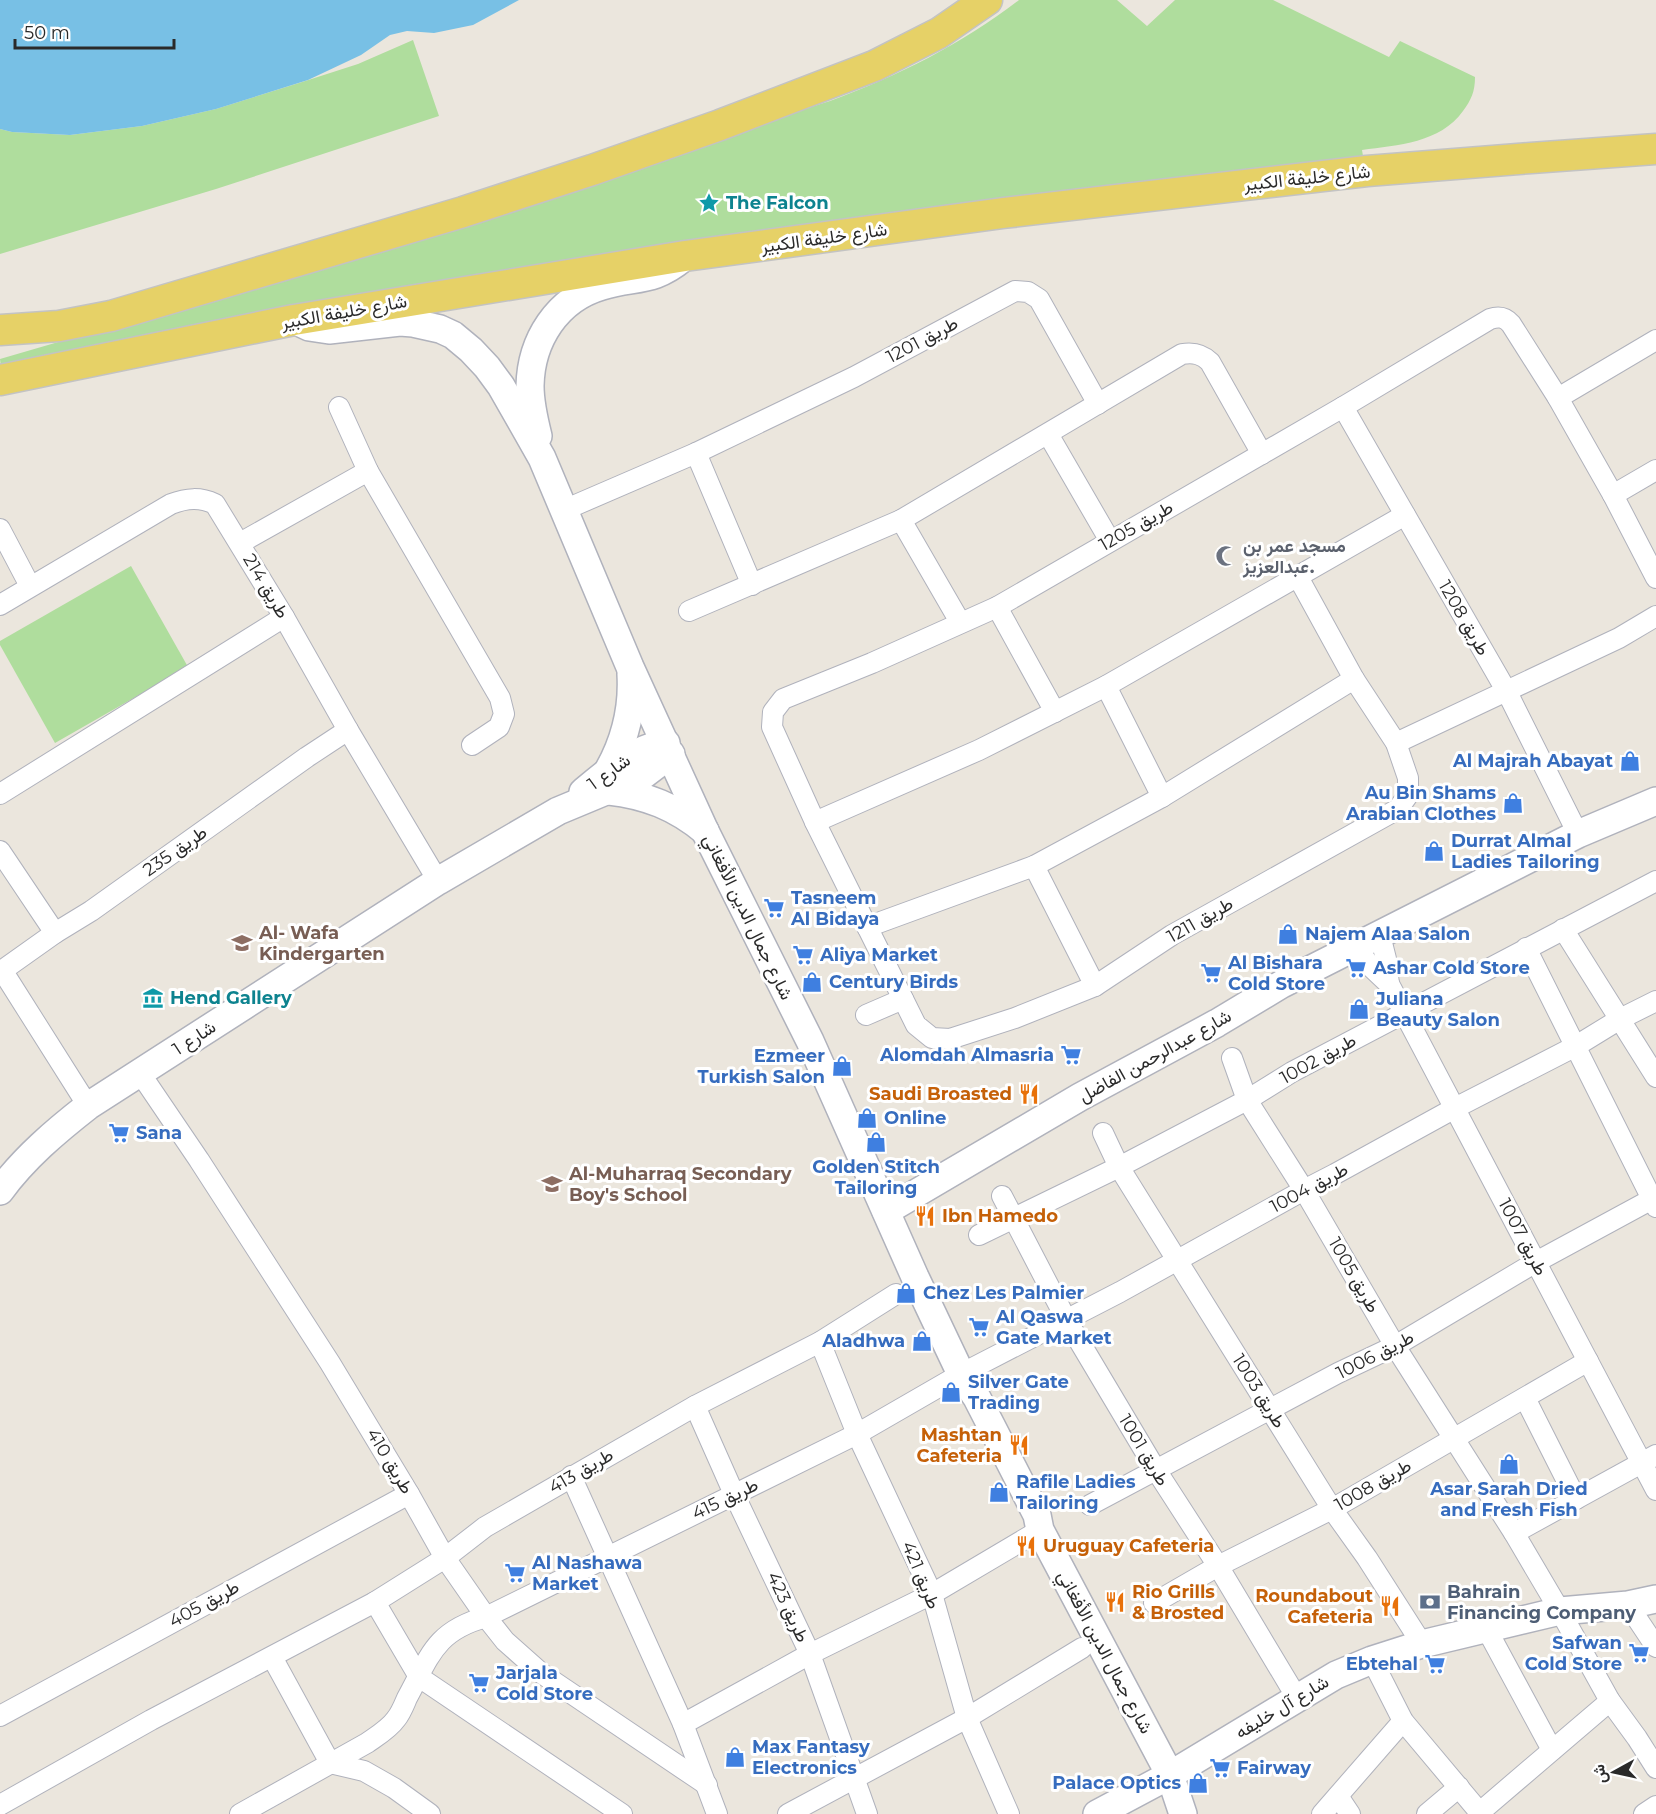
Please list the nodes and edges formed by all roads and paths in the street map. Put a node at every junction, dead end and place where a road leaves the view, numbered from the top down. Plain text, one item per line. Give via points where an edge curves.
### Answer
1 (987, 0) edge
2 (1656, 149) edge
3 (685, 256) junction
4 (294, 320) junction
5 (0, 330) edge
6 (1656, 340) edge
7 (0, 380) edge
8 (1558, 398) junction
9 (1098, 404) junction
10 (339, 407) dead end
11 (1343, 407) junction
12 (1048, 434) junction
13 (696, 453) junction
14 (1262, 454) junction
15 (542, 458) junction
16 (1656, 470) edge
17 (368, 471) junction
18 (1613, 495) junction
19 (564, 510) junction
20 (1405, 515) junction
21 (900, 519) junction
22 (0, 529) edge
23 (1110, 541) junction
24 (240, 543) junction
25 (1298, 577) junction
26 (1656, 578) edge
27 (752, 585) junction
28 (30, 586) junction
29 (0, 605) edge
30 (997, 607) junction
31 (689, 611) dead end
32 (1656, 616) edge
33 (284, 617) junction
34 (960, 622) junction
35 (630, 667) junction
36 (1354, 679) junction
37 (1106, 686) junction
38 (1507, 692) junction
39 (1055, 712) junction
40 (348, 730) junction
41 (1396, 743) junction
42 (472, 745) dead end
43 (668, 748) junction
44 (608, 782) junction
45 (0, 794) edge
46 (1162, 797) junction
47 (1656, 801) edge
48 (816, 822) junction
49 (705, 831) junction
50 (1578, 834) junction
51 (0, 851) edge
52 (1034, 866) junction
53 (438, 880) junction
54 (1656, 881) edge
55 (867, 927) junction
56 (1563, 929) junction
57 (55, 933) junction
58 (1368, 941) junction
59 (1526, 948) junction
60 (1, 971) edge
61 (1095, 986) junction
62 (903, 999) junction
63 (1656, 1001) edge
64 (1404, 1012) junction
65 (866, 1015) dead end
66 (1620, 1019) junction
67 (932, 1038) joint
68 (1575, 1046) junction
69 (1232, 1058) dead end
70 (140, 1073) junction
71 (1656, 1077) edge
72 (1247, 1100) junction
73 (88, 1106) junction
74 (1455, 1108) junction
75 (1103, 1133) dead end
76 (1119, 1167) junction
77 (1304, 1190) junction
78 (0, 1191) edge
79 (1002, 1196) dead end
80 (1655, 1201) edge
81 (886, 1211) junction
82 (1014, 1217) junction
83 (979, 1235) dead end
84 (1177, 1260) junction
85 (1536, 1262) junction
86 (896, 1294) dead end
87 (1066, 1320) junction
88 (820, 1342) junction
89 (1395, 1346) junction
90 (1588, 1361) junction
91 (961, 1374) junction
92 (1526, 1398) junction
93 (695, 1406) junction
94 (1270, 1410) junction
95 (857, 1434) junction
96 (1454, 1439) junction
97 (1649, 1459) edge
98 (1156, 1470) junction
99 (571, 1476) junction
100 (1656, 1490) edge
101 (409, 1494) junction
102 (734, 1494) junction
103 (1576, 1499) junction
104 (1090, 1505) dead end
105 (1332, 1509) junction
106 (1040, 1530) junction
107 (1514, 1533) junction
108 (608, 1557) junction
109 (446, 1558) junction
110 (1218, 1566) junction
111 (932, 1594) junction
112 (1656, 1599) edge
113 (375, 1602) junction
114 (1154, 1603) dead end
115 (1628, 1605) junction
116 (1560, 1611) junction
117 (486, 1617) junction
118 (1486, 1628) junction
119 (1422, 1644) junction
120 (1656, 1647) edge
121 (1082, 1648) dead end
122 (810, 1654) junction
123 (272, 1657) junction
124 (1372, 1660) junction
125 (419, 1677) junction
126 (1297, 1698) junction
127 (1610, 1701) junction
128 (0, 1716) edge
129 (967, 1718) junction
130 (1403, 1721) junction
131 (683, 1724) junction
132 (1552, 1750) junction
133 (330, 1763) junction
134 (1656, 1768) edge
135 (1170, 1775) junction
136 (854, 1778) junction
137 (706, 1785) junction
138 (1459, 1787) junction
139 (1338, 1796) junction
140 (0, 1805) edge
141 (1656, 1806) edge
142 (1481, 1813) edge
143 (240, 1814) edge
144 (430, 1814) edge
145 (622, 1814) edge
146 (717, 1814) edge
147 (788, 1814) edge
148 (867, 1814) edge
149 (1009, 1814) edge
150 (1096, 1814) edge
151 (1183, 1814) edge
152 (1322, 1814) edge
153 (1350, 1814) edge
154 (1427, 1814) edge
155 (1644, 1814) edge

1 - 5 main road via 939,33 874,66 592,170 111,316 69,325
2 - 3 main road, شارع خليفة الكبير via 1367,171 1003,213
3 - 4 main road, شارع خليفة الكبير
3 - 15 street, شارع جمال الدين الأفغاني via 652,277 589,291 560,310 549,323 535,353 530,387
4 - 7 main road, شارع خليفة الكبير
4 - 15 street, شارع جمال الدين الأفغاني via 329,330 413,323 453,335 501,386
6 - 8 street
8 - 11 street, طريق 1205 via 1511,324 1496,317
8 - 18 street, طريق 1205
9 - 12 street
9 - 13 street, طريق 1201 via 1039,299 1028,292 1015,291 854,377
9 - 14 street via 1182,354 1197,354 1210,362
10 - 17 street
11 - 14 street, طريق 1205
11 - 20 street, طريق 1208
12 - 21 street
12 - 23 street
13 - 19 street, طريق 1201
13 - 27 street
14 - 23 street, طريق 1205
15 - 19 street, شارع جمال الدين الأفغاني
16 - 18 street
17 - 24 street
17 - 42 street via 500,698 504,714 499,727
18 - 26 street, طريق 1205
19 - 35 street, شارع جمال الدين الأفغاني
20 - 25 street
20 - 38 street, طريق 1208
21 - 27 street
21 - 34 street
22 - 28 street
23 - 30 street, طريق 1205
24 - 28 street, طريق 214 via 215,504 183,500
24 - 33 street, طريق 214
25 - 36 street, طريق 1211
25 - 37 street
27 - 31 street
28 - 29 street, طريق 214
30 - 34 street, طريق 1205
30 - 39 street
32 - 38 street
33 - 40 street, طريق 214
33 - 45 street
34 - 48 street, طريق 1205 via 783,699 773,712 772,727
35 - 43 street, شارع جمال الدين الأفغاني
35 - 44 street via 627,721
36 - 41 street, طريق 1211
36 - 46 street
37 - 39 street
37 - 46 street
38 - 41 street
38 - 50 street, طريق 1208
39 - 48 street
40 - 53 street, طريق 214
40 - 57 street, طريق 235
41 - 61 street, طريق 1211 via 1408,778 1408,795 1398,809 1172,935
43 - 44 street, شارع 1 via 642,776
43 - 49 street, شارع جمال الدين الأفغاني
44 - 49 street via 660,802
44 - 53 street, شارع 1
46 - 52 street
47 - 50 street, شارع عبدالرحمن الفاضل
48 - 55 street, طريق 1205
49 - 81 street, شارع جمال الدين الأفغاني via 810,1041
50 - 58 street, شارع عبدالرحمن الفاضل
51 - 57 street
52 - 55 street
52 - 61 street
53 - 70 street, شارع 1
54 - 56 street, طريق 1002
55 - 62 street, طريق 1205
56 - 59 street, طريق 1002
56 - 66 street
57 - 60 street, طريق 235
58 - 64 street, طريق 1007 via 1371,967 1389,984
58 - 81 street, شارع عبدالرحمن الفاضل via 1080,1096
59 - 64 street, طريق 1002
59 - 68 street
60 - 73 street, طريق 235
61 - 67 street, طريق 1211 via 950,1039
62 - 65 street
62 - 67 street, طريق 1205 via 916,1025
63 - 66 street, طريق 1004
64 - 72 street, طريق 1002
64 - 74 street, طريق 1007
66 - 68 street, طريق 1004
66 - 71 street
68 - 74 street, طريق 1004
68 - 80 street
69 - 72 street, طريق 1005
70 - 73 street, شارع 1
70 - 101 street, طريق 410 via 317,1343
72 - 76 street, طريق 1002
72 - 77 street, طريق 1005
73 - 78 street, شارع 1 via 58,1129
74 - 77 street, طريق 1004
74 - 85 street, طريق 1007
75 - 76 street, طريق 1003
76 - 82 street, طريق 1002
76 - 84 street, طريق 1003
77 - 84 street, طريق 1004
77 - 89 street, طريق 1005
79 - 82 street, طريق 1001
80 - 85 street, طريق 1006
81 - 91 street, شارع جمال الدين الأفغاني
82 - 83 street, طريق 1002
82 - 87 street, طريق 1001
84 - 87 street, طريق 1004
84 - 94 street, طريق 1003
85 - 89 street, طريق 1006
85 - 90 street, طريق 1007
86 - 88 street, طريق 413
87 - 91 street, طريق 1004
87 - 98 street, طريق 1001
88 - 93 street, طريق 413
88 - 95 street, طريق 421
89 - 94 street, طريق 1006
89 - 96 street, طريق 1005
90 - 92 street, طريق 1008
90 - 97 street, طريق 1007
91 - 95 street, طريق 415
91 - 106 street, شارع جمال الدين الأفغاني via 968,1405 1024,1513
92 - 96 street, طريق 1008
92 - 103 street
93 - 99 street, طريق 413
93 - 102 street, طريق 423
94 - 98 street, طريق 1006
94 - 105 street, طريق 1003
95 - 102 street, طريق 415
95 - 111 street, طريق 421
96 - 105 street, طريق 1008
96 - 107 street, طريق 1005
97 - 100 street, طريق 1007
97 - 103 street
98 - 104 street, طريق 1006
98 - 110 street, طريق 1001
99 - 108 street
99 - 109 street, طريق 413 via 485,1527
101 - 109 street, طريق 410
101 - 128 street, طريق 405
102 - 108 street, طريق 415
102 - 122 street, طريق 423
103 - 107 street
105 - 110 street, طريق 1008
105 - 119 street, طريق 1003
106 - 111 street
106 - 135 street, شارع جمال الدين الأفغاني
107 - 116 street, طريق 1005
108 - 117 street, طريق 415
108 - 131 street
109 - 113 street, طريق 413
109 - 117 street, طريق 410
110 - 114 street, طريق 1008
110 - 126 street, طريق 1001
111 - 122 street
111 - 129 street, طريق 421
112 - 115 street, شارع آل خليفه
113 - 123 street, طريق 413
113 - 125 street
115 - 116 street, شارع آل خليفه
115 - 120 street
116 - 118 street, شارع آل خليفه
116 - 127 street, طريق 1005
117 - 125 street, طريق 415 via 446,1636 435,1646
117 - 137 street, طريق 410 via 505,1641 541,1673
118 - 119 street, شارع آل خليفه
118 - 132 street
119 - 124 street, شارع آل خليفه
121 - 129 street
122 - 131 street
122 - 136 street, طريق 423
123 - 133 street
123 - 140 street, طريق 413
124 - 126 street, شارع آل خليفه
124 - 130 street
125 - 133 street, طريق 415 via 396,1719 382,1732
125 - 145 street
126 - 135 street, شارع آل خليفه
127 - 132 street
127 - 134 street, طريق 1005
129 - 136 street
129 - 149 street, طريق 421
130 - 138 street
130 - 139 street
131 - 137 street
132 - 142 street
133 - 143 street, طريق 415
133 - 144 street via 364,1771
135 - 150 street, شارع آل خليفه
135 - 151 street, شارع جمال الدين الأفغاني
136 - 147 street
136 - 148 street, طريق 423
137 - 146 street
138 - 142 street
138 - 154 street
139 - 152 street
139 - 153 street
141 - 155 street

